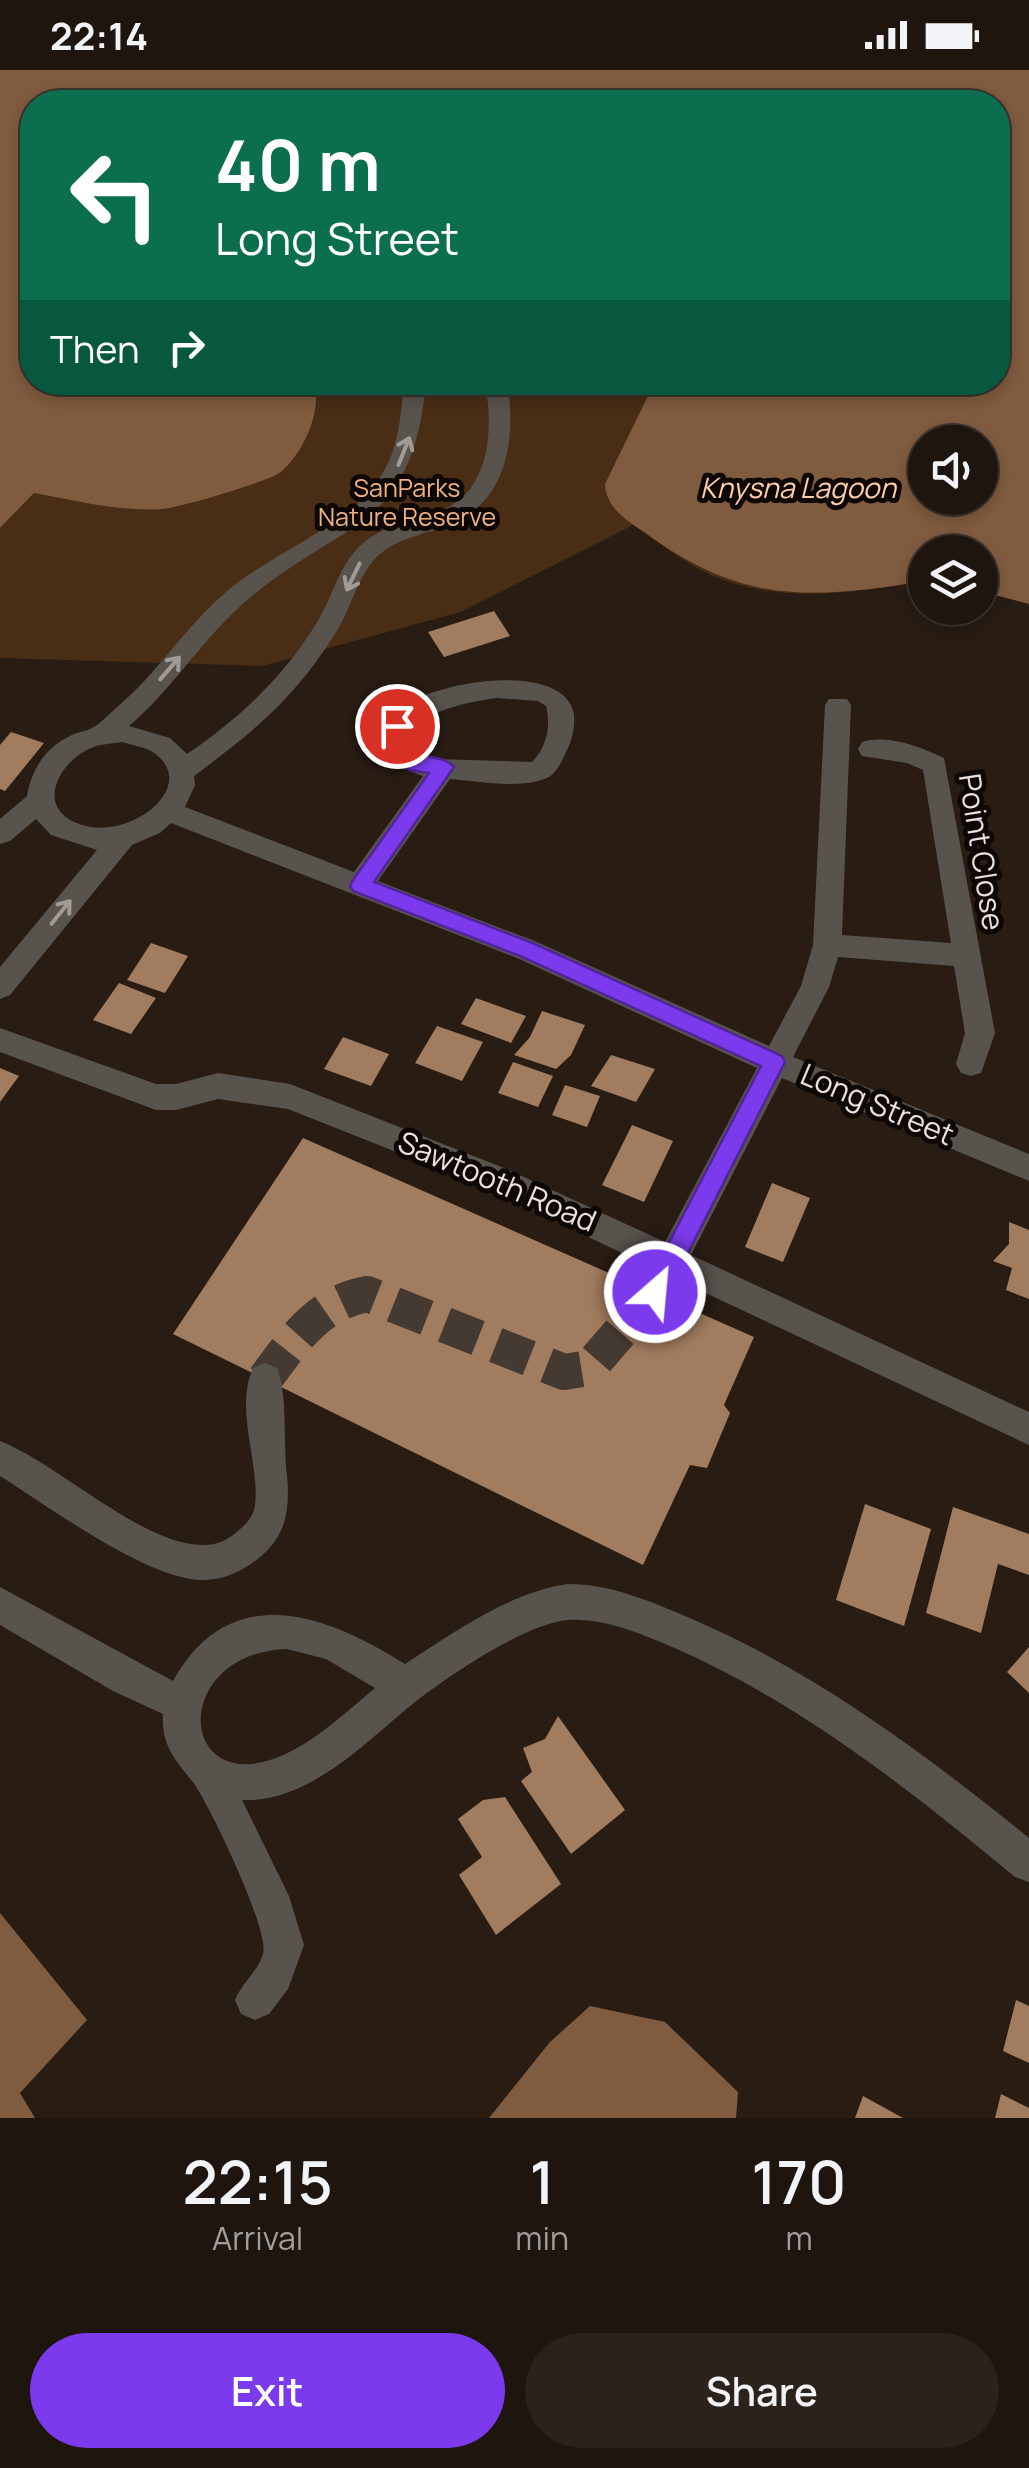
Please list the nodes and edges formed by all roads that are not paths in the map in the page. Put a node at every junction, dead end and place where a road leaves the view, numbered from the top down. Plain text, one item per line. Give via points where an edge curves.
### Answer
1 (415, 395) edge
2 (499, 395) edge
3 (838, 705) dead end
4 (100, 736) junction
5 (871, 749) dead end
6 (444, 767) junction
7 (183, 770) junction
8 (40, 800) junction
9 (170, 812) junction
10 (0, 834) edge
11 (123, 838) junction
12 (360, 886) junction
13 (827, 946) junction
14 (964, 955) junction
15 (0, 988) edge
16 (0, 1040) edge
17 (774, 1062) junction
18 (971, 1064) dead end
19 (1029, 1168) edge
20 (673, 1258) junction
21 (655, 1292) tunnel mouth
22 (265, 1379) tunnel mouth
23 (1029, 1429) edge
24 (0, 1457) edge
25 (0, 1604) edge
26 (405, 1686) junction
27 (182, 1704) junction
28 (208, 1774) junction
29 (1029, 1863) edge
30 (255, 2000) dead end

4 -> 1 street via 148,695 238,595 357,518 404,459
2 -> 7 street via 494,466 480,493 362,557 308,653 248,724
3 - 13 street
4 - 7 street via 144,736 175,755
4 - 8 street via 61,754 48,768
5 - 14 street, Point Close via 936,765
6 - 6 street via 416,765 398,748 397,726 462,694 540,692 559,702 552,756 541,769 514,774
6 - 12 street
7 - 9 street via 180,798
8 - 10 street
8 - 11 street via 59,828
9 - 11 street
9 - 12 street, Long Street
15 -> 11 street
12 - 17 street, Long Street via 528,950
13 - 14 street, Point Close
13 - 17 street via 815,988
14 - 18 street, Point Close via 980,1032
16 - 20 street, Sawtooth Road via 156,1096 218,1086 290,1097
17 - 19 street, Long Street
17 - 20 street
20 - 21 street
20 - 23 street, Sawtooth Road
22 - 24 street via 273,1509 260,1535 235,1556 204,1563 169,1555
25 - 27 street
26 - 27 street via 329,1643 296,1631 260,1629 232,1641 207,1664
26 - 28 street via 362,1725 286,1774 243,1782
26 - 29 street via 522,1611 570,1602 604,1605 683,1633 836,1713
27 - 28 street via 182,1734 191,1758
28 - 30 street via 284,1940 276,1973

